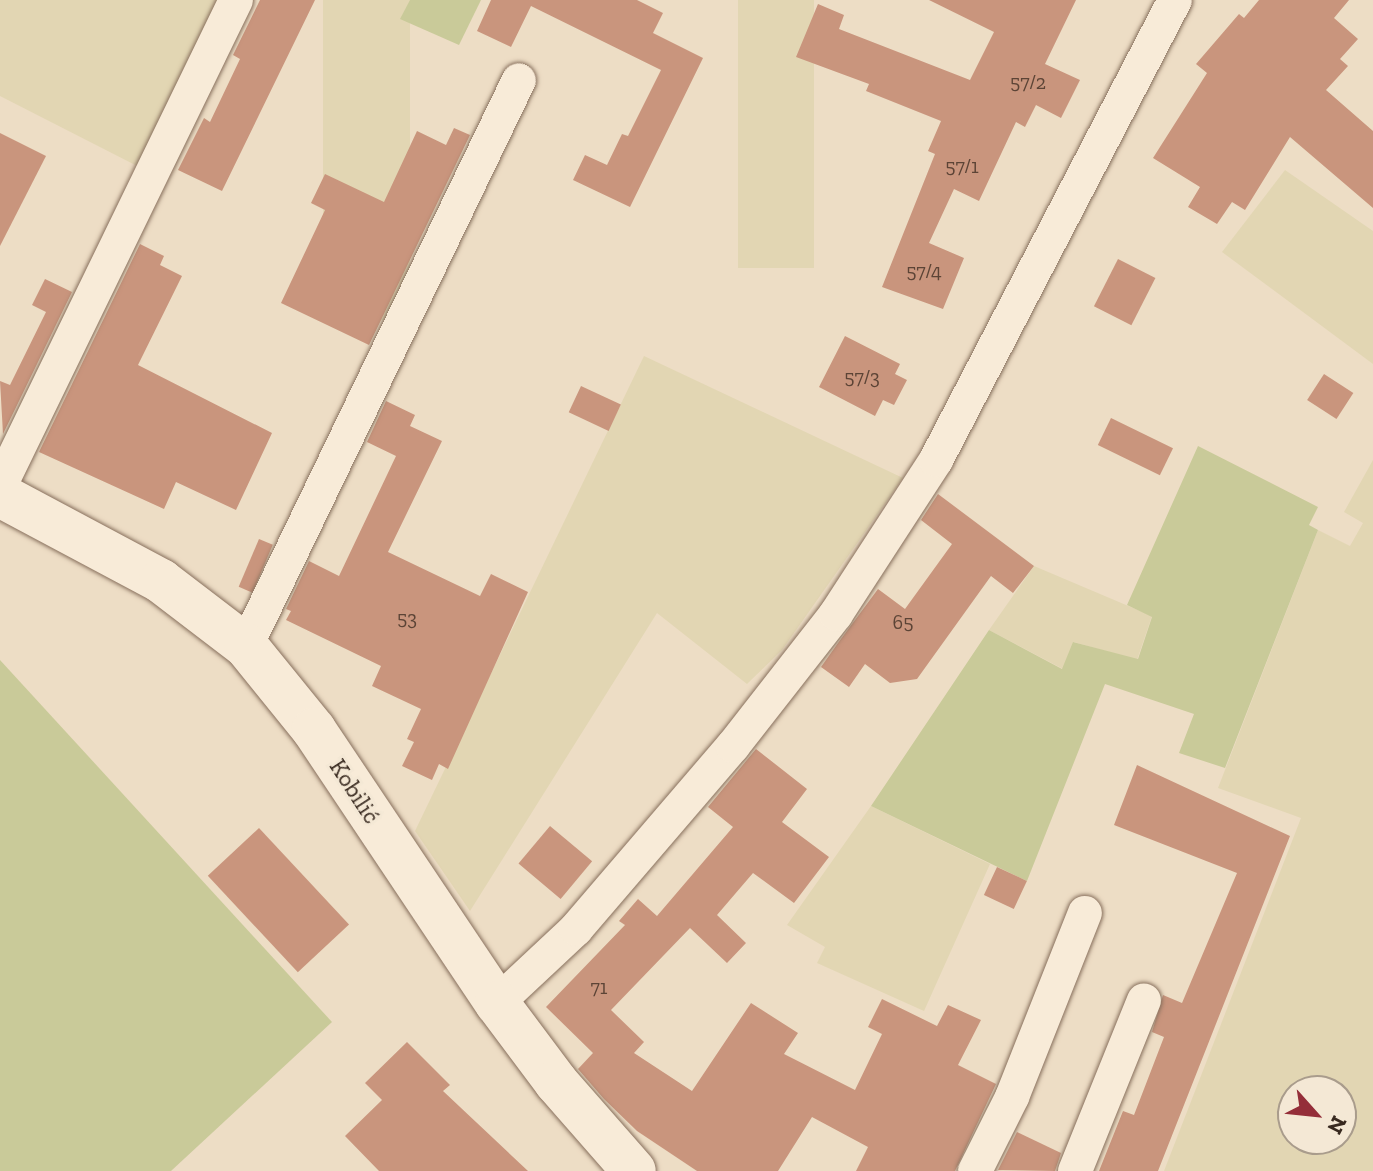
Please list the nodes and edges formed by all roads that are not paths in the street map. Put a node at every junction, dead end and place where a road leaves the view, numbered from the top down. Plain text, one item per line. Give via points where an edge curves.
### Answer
1 (236, 0) edge
2 (1175, 0) edge
3 (519, 80) dead end
4 (0, 486) edge
5 (0, 495) edge
6 (246, 646) junction
7 (1085, 913) dead end
8 (1144, 1000) dead end
9 (497, 1003) junction
10 (634, 1171) edge
11 (975, 1171) edge
12 (1075, 1171) edge

1 - 4 street
2 - 9 street via 936,460 836,614 733,746 576,929
3 - 6 street
5 - 6 main road, Kobilić via 161,581
6 - 9 main road, Kobilić via 314,730
7 - 11 street via 1012,1097
8 - 12 street
9 - 10 main road, Kobilić via 556,1082

